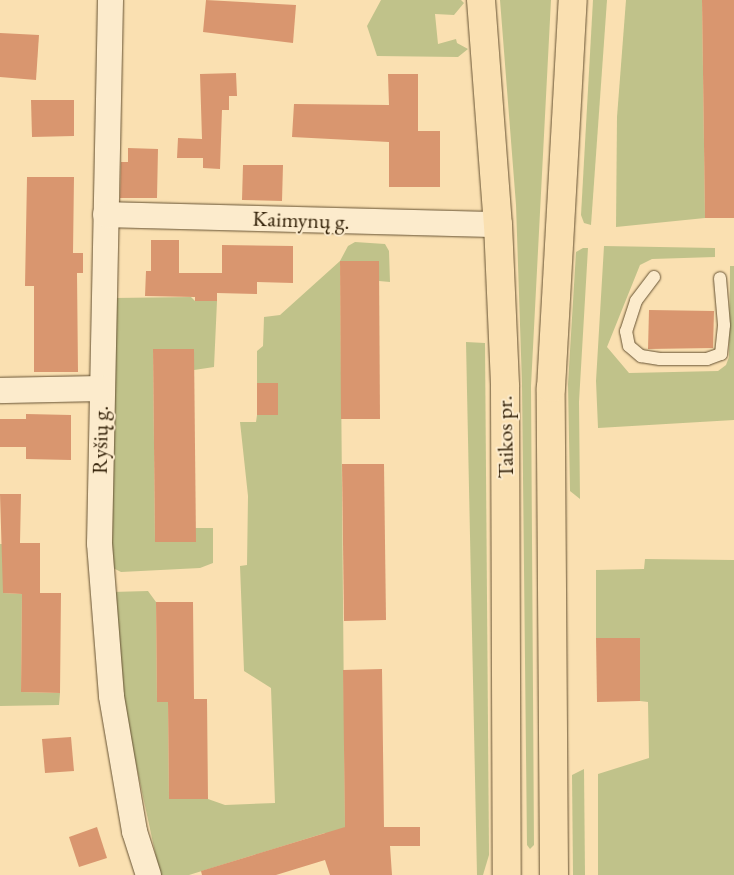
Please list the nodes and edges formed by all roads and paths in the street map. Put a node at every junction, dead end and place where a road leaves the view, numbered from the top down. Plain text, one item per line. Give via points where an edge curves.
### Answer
1 (110, 0) edge
2 (481, 0) edge
3 (574, 0) edge
4 (105, 214) junction
5 (498, 224) junction
6 (654, 277) dead end
7 (720, 278) dead end
8 (101, 388) junction
9 (0, 390) edge
10 (148, 875) edge
11 (507, 875) edge
12 (554, 875) edge

1 - 4 street, Ryšių g.
2 - 5 main road, Taikos pr.
3 - 12 main road, Taikos pr. via 551,388
4 - 5 street, Kaimynų g.
4 - 8 street, Ryšių g.
5 - 11 main road, Taikos pr. via 505,424
6 - 7 lane via 636,301 626,331 629,346 641,356 660,359 707,359 721,354 724,325
8 - 9 street
8 - 10 street, Ryšių g. via 99,543 110,686 134,831

